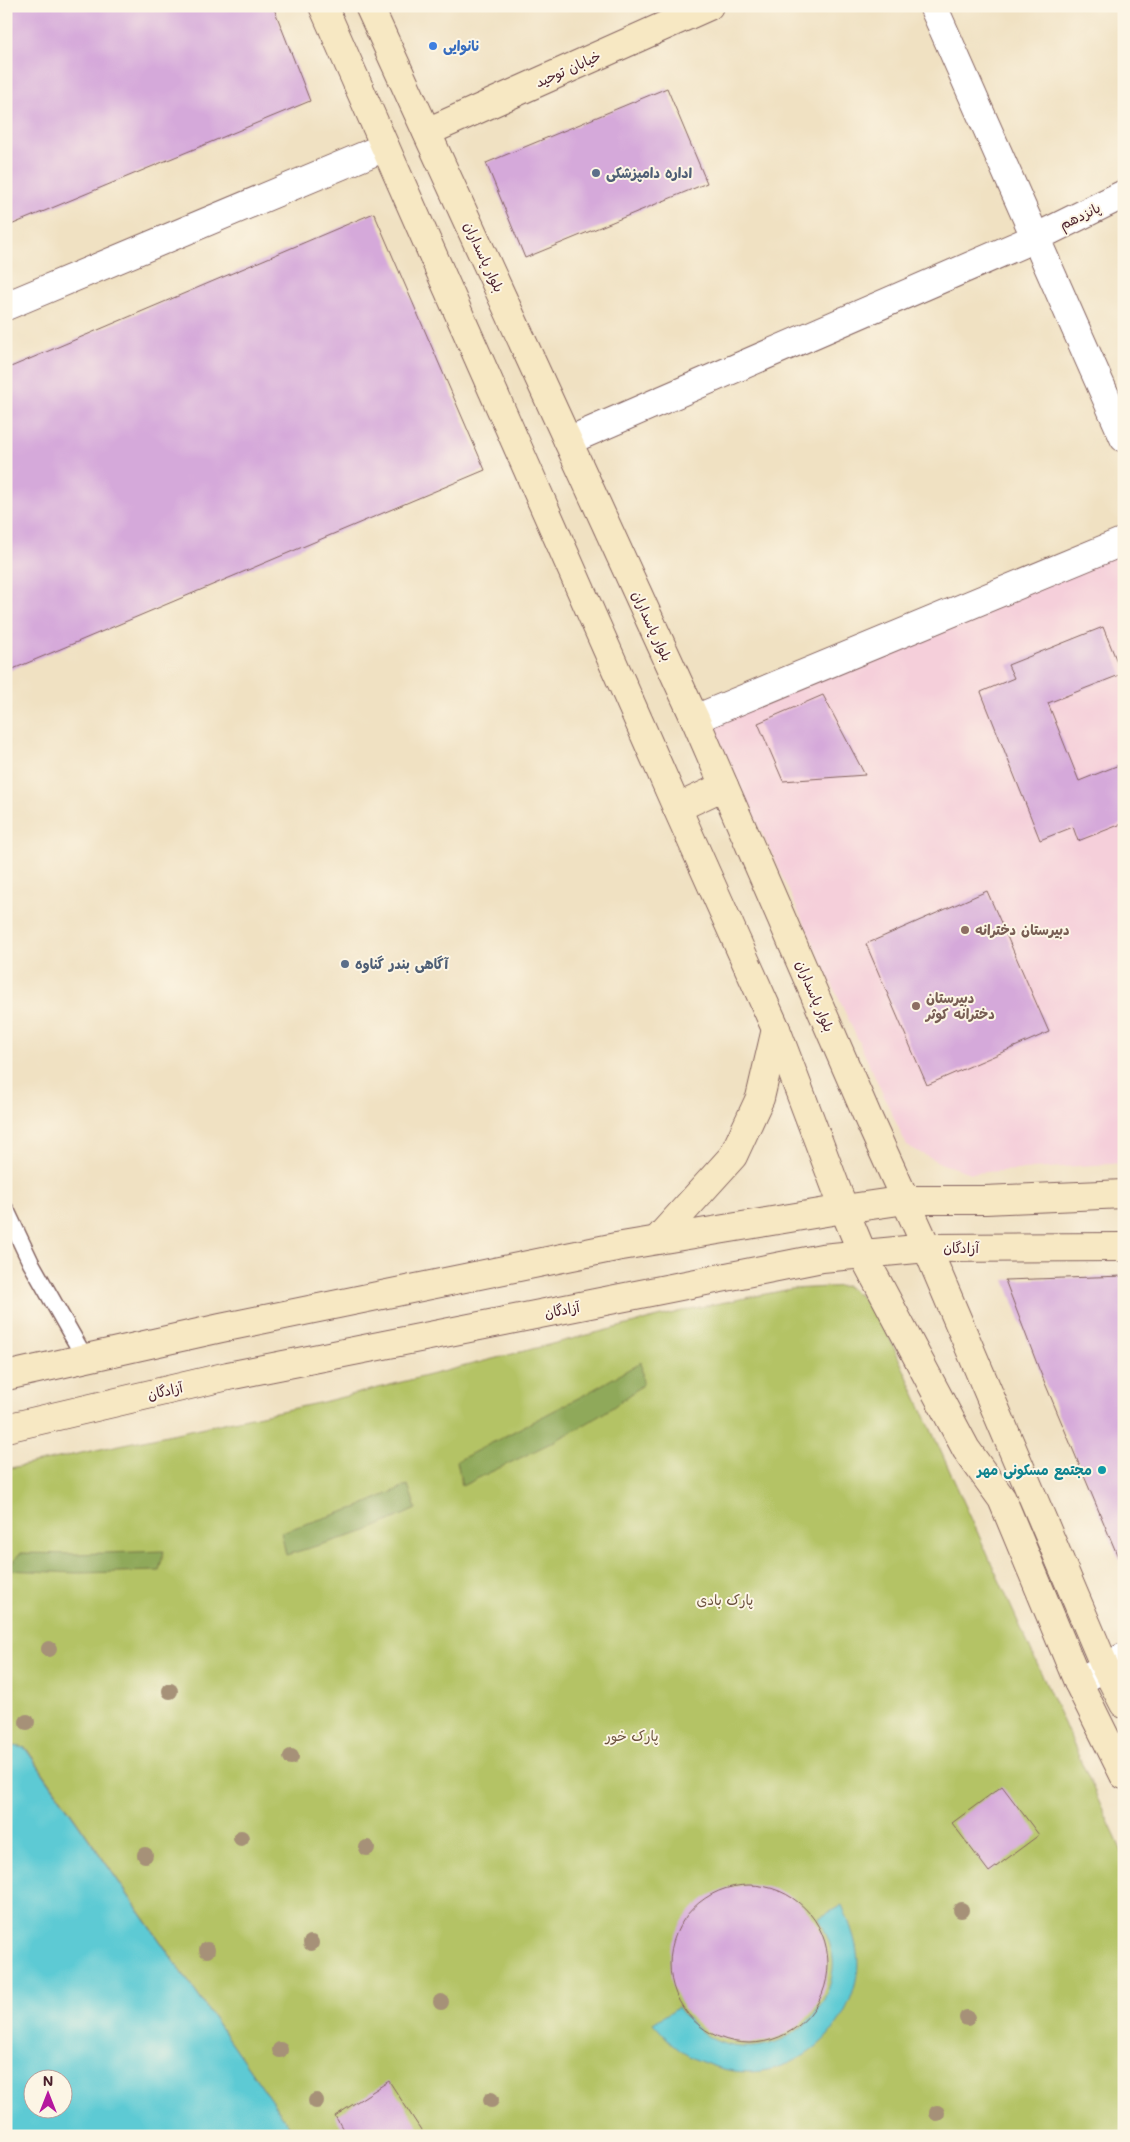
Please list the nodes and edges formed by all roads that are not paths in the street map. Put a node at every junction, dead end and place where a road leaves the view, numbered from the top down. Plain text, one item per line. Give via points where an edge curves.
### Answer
1 (323, 6) edge
2 (369, 6) edge
3 (709, 6) edge
4 (933, 6) edge
5 (427, 132) junction
6 (385, 147) junction
7 (1124, 194) edge
8 (1036, 238) junction
9 (6, 306) edge
10 (1124, 438) edge
11 (568, 441) junction
12 (1124, 541) edge
13 (694, 719) junction
14 (724, 786) junction
15 (676, 808) junction
16 (776, 1029) junction
17 (1124, 1194) edge
18 (906, 1200) junction
19 (6, 1210) edge
20 (844, 1210) junction
21 (657, 1240) junction
22 (1124, 1247) edge
23 (928, 1248) junction
24 (863, 1255) junction
25 (85, 1358) junction
26 (6, 1376) edge
27 (6, 1428) edge
28 (1114, 1662) edge
29 (1078, 1682) junction
30 (1124, 1704) edge
31 (1124, 1775) edge

1 - 6 main road
2 - 5 main road, بلوار پاسداران
3 - 5 main road, خیابان توحید
4 - 8 street
5 - 11 main road, بلوار پاسداران
6 - 9 street
6 - 15 main road
7 - 8 street, پانزدهم
8 - 10 street
8 - 11 street, پانزدهم
11 - 13 main road, بلوار پاسداران
12 - 13 street
13 - 14 main road, بلوار پاسداران
14 - 15 main road
14 - 18 main road, بلوار پاسداران
15 - 16 main road
16 - 20 main road
16 - 21 main road via 760,1098 733,1156
17 - 18 main road
18 - 20 main road
18 - 23 main road, بلوار پاسداران
19 - 25 lane via 31,1263
20 - 21 main road
20 - 24 main road
21 - 25 main road
22 - 23 main road, آزادگان
23 - 24 main road, آزادگان
23 - 28 main road, بلوار پاسداران
24 - 27 main road, آزادگان via 822,1258 237,1374
24 - 29 main road via 966,1449 1002,1499
25 - 26 main road
28 - 29 street
28 - 30 main road, بلوار پاسداران
29 - 31 main road

